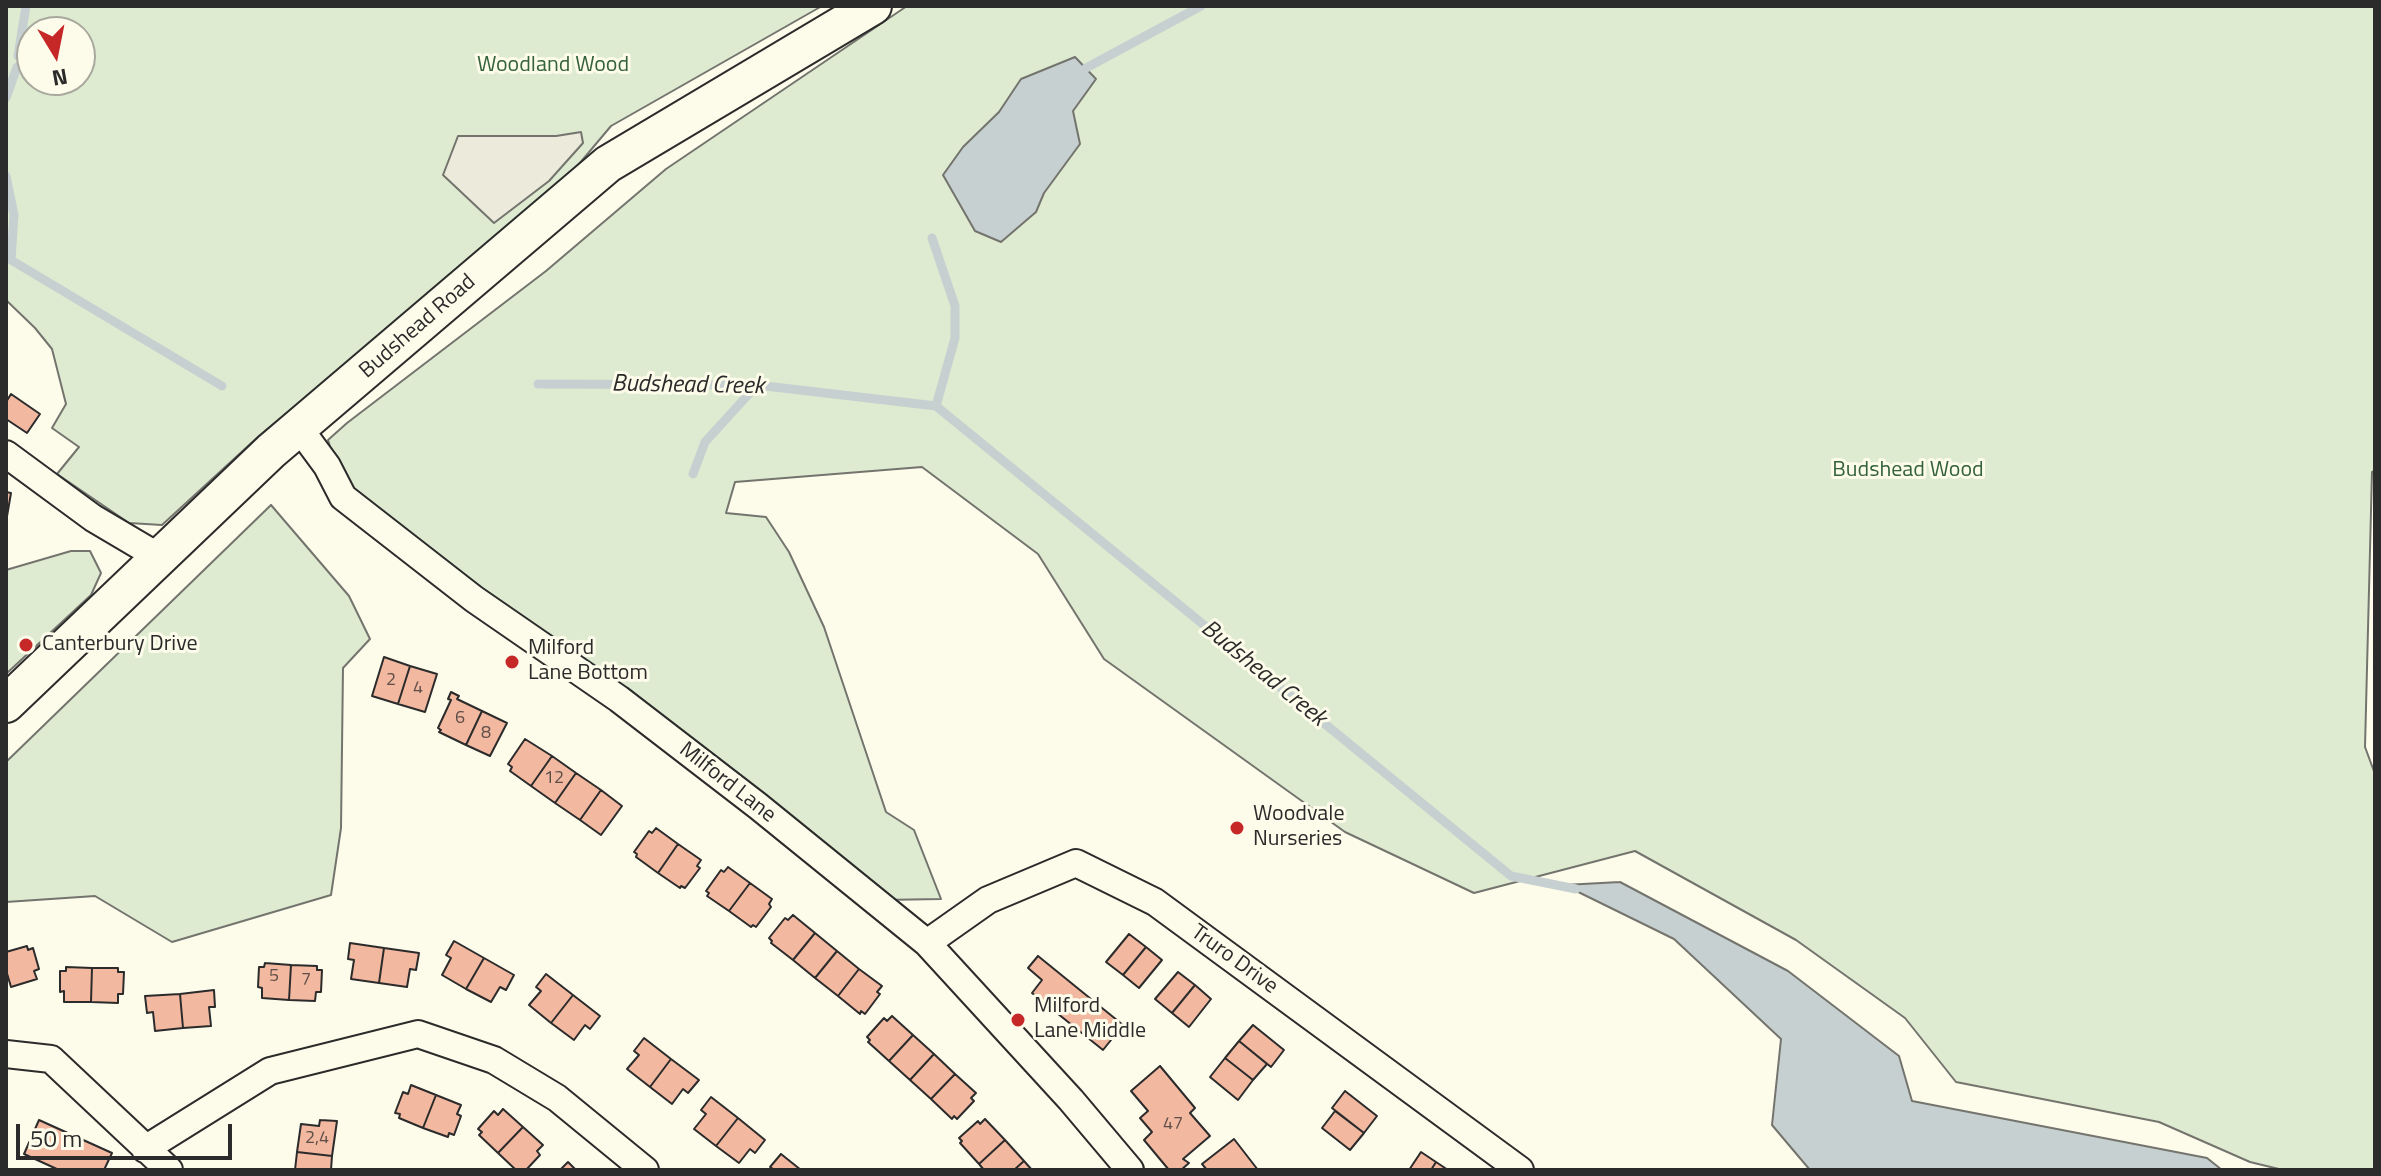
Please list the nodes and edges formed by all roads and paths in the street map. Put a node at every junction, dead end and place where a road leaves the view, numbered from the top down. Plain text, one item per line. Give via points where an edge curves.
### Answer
1 (873, 6) edge
2 (299, 428) junction
3 (6, 454) edge
4 (159, 557) junction
5 (6, 704) edge
6 (927, 943) junction
7 (6, 1054) edge
8 (145, 1149) junction
9 (169, 1170) edge
10 (645, 1170) edge
11 (1130, 1170) edge
12 (1520, 1170) edge

1 - 2 street, Budshead Road via 608,164
2 - 4 street, Budshead Road
2 - 6 street, Milford Lane via 343,497 474,599 619,699
3 - 4 street via 93,518
4 - 5 street, Budshead Road
6 - 11 street, Milford Lane
6 - 12 street, Truro Drive via 988,900 1076,863 1155,902
7 - 8 street via 51,1059
8 - 9 street
8 - 10 street via 270,1071 418,1034 494,1060 557,1098

